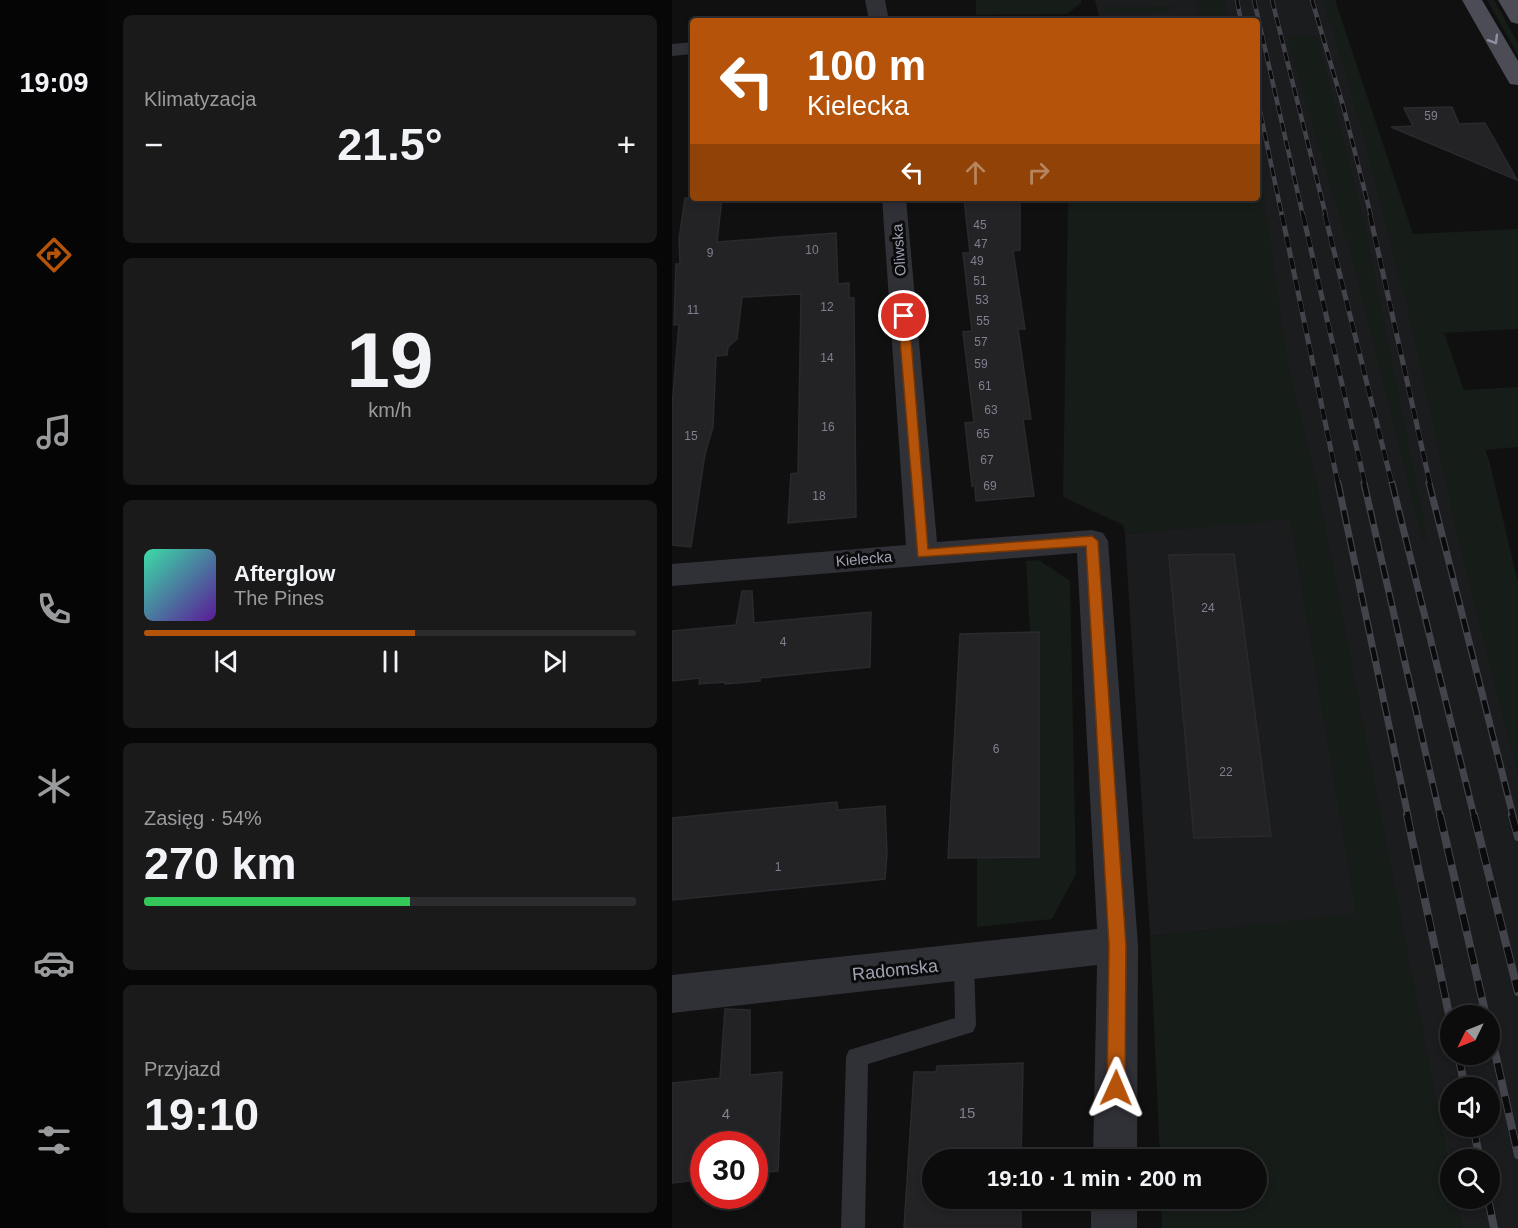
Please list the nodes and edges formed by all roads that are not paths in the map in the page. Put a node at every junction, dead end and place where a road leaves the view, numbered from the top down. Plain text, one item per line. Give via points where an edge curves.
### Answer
1 (875, 0) edge
2 (1472, 0) edge
3 (1508, 0) edge
4 (1518, 17) edge
5 (878, 18) edge
6 (690, 48) edge
7 (672, 50) edge
8 (1518, 79) edge
9 (894, 201) edge
10 (922, 554) junction
11 (672, 575) edge
12 (1118, 945) junction
13 (964, 963) junction
14 (672, 994) edge
15 (1115, 1149) edge
16 (1114, 1209) edge
17 (853, 1228) edge
18 (1114, 1228) edge

1 - 5 street
2 -> 8 main road
3 - 4 main road
6 - 7 street
9 - 10 street, Oliwska
10 - 11 street, Kielecka
10 - 12 street, Kielecka via 1092,541
12 - 13 street, Radomska
12 - 15 street
13 - 14 street, Radomska
13 - 17 lane via 966,1025 857,1057
16 - 18 street

